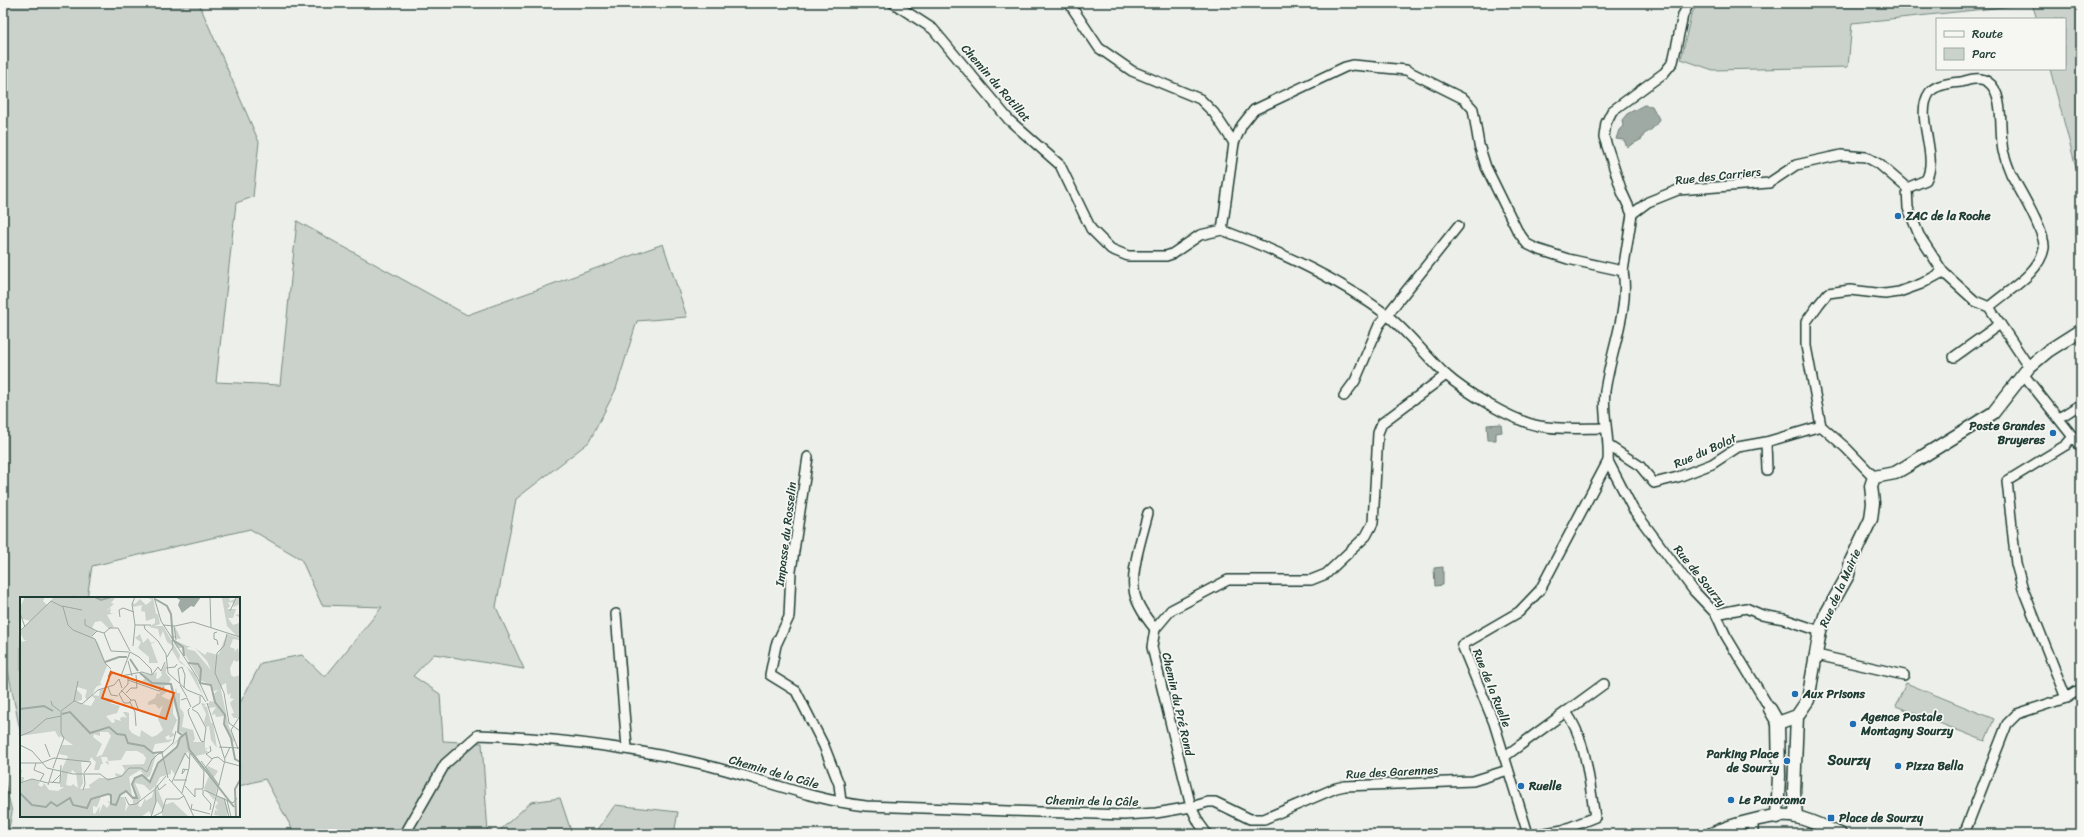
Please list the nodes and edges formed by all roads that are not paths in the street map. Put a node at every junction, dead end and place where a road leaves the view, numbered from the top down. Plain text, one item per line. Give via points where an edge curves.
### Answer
1 (893, 3) edge
2 (1069, 3) edge
3 (1689, 3) edge
4 (1234, 143) junction
5 (1907, 188) junction
6 (1632, 214) junction
7 (1458, 226) dead end
8 (1222, 230) junction
9 (1623, 271) junction
10 (1943, 272) junction
11 (1989, 307) junction
12 (1386, 315) junction
13 (2000, 324) junction
14 (2081, 330) edge
15 (1954, 357) dead end
16 (2026, 371) junction
17 (1446, 375) junction
18 (1344, 396) dead end
19 (2081, 404) edge
20 (2059, 418) junction
21 (1821, 426) junction
22 (1606, 428) junction
23 (2073, 436) junction
24 (1766, 442) junction
25 (1609, 446) junction
26 (2081, 447) edge
27 (808, 457) dead end
28 (1608, 461) junction
29 (1767, 470) dead end
30 (1874, 477) junction
31 (1148, 513) dead end
32 (616, 614) dead end
33 (1716, 614) junction
34 (1155, 629) junction
35 (1820, 631) junction
36 (1817, 654) junction
37 (1904, 675) dead end
38 (1604, 684) dead end
39 (2081, 689) edge
40 (2066, 698) junction
41 (1770, 709) joint
42 (1566, 712) junction
43 (1797, 716) junction
44 (1778, 723) junction
45 (627, 748) junction
46 (1504, 757) junction
47 (1508, 770) junction
48 (841, 802) junction
49 (1191, 807) junction
50 (1777, 817) junction
51 (1796, 817) junction
52 (1752, 821) junction
53 (405, 834) edge
54 (1207, 834) edge
55 (1528, 834) edge
56 (1539, 834) edge
57 (1711, 834) edge
58 (1753, 834) edge
59 (1840, 834) edge
60 (1964, 834) edge

1 - 8 street, Chemin du Rotillat via 933,29 1009,120 1060,165 1091,229 1111,249 1128,256 1166,256 1200,235
2 - 4 street via 1099,48 1132,71 1200,98 1214,113
3 - 6 street via 1673,62 1664,74 1612,111 1606,123 1604,137
4 - 8 street
4 - 9 street via 1242,125 1254,110 1345,67 1353,65 1406,70 1464,99 1473,109 1479,145 1486,166 1513,223 1527,244 1568,259
5 - 6 street, Rue des Carriers via 1879,164 1866,157 1841,155 1796,165 1769,183 1678,190 1648,202
5 - 10 street via 1908,208 1919,235
5 - 11 street via 1926,180 1931,171 1925,101 1931,91 1940,86 1978,78 1988,82 1999,102 2003,151 2042,234 2044,247 2040,259 2030,272
6 - 9 street
7 - 12 street
8 - 12 street via 1307,267
9 - 22 street via 1623,303 1605,392
10 - 11 street via 1975,301
10 - 21 street via 1899,292 1885,294 1850,290 1828,294 1819,304 1806,322 1806,346
11 - 13 street
12 - 17 street via 1401,327
12 - 18 street via 1379,325 1355,381
13 - 15 street
13 - 16 street
14 - 16 street via 2048,351
16 - 20 street
16 - 30 street via 1993,413 1895,473
17 - 22 street via 1471,394 1525,423 1541,427
17 - 34 street via 1382,423 1378,434 1373,523 1366,536 1326,574 1312,580 1228,580 1171,610
19 - 20 street
20 - 23 street
21 - 24 street, Rue du Bolot
21 - 30 street
22 - 25 street
23 - 26 street
23 - 40 street via 2066,446 2007,481 2016,564 2023,589
24 - 25 street, Rue du Bolot via 1738,448 1712,464 1678,477 1654,482 1640,466
24 - 29 street
25 - 28 street
27 - 48 street, Impasse du Rosselin via 791,571 789,618 776,645 770,674 796,691 839,784
28 - 33 street, Rue de Sourzy via 1633,509 1694,591
28 - 46 street, Rue de la Ruelle via 1540,590 1519,612 1462,645 1494,723
30 - 35 street, Rue de la Mairie via 1871,486 1871,519 1851,561 1848,575 1825,616
31 - 34 street via 1133,578 1134,590 1145,616
32 - 45 street
33 - 35 street via 1746,608
33 - 41 street, Rue de Sourzy via 1726,636
34 - 49 street, Chemin du Pré Rond via 1152,647
35 - 36 street, Rue de la Mairie
36 - 37 street
36 - 43 street, Rue de la Mairie via 1808,700
38 - 42 street
39 - 40 street
40 - 60 street via 2017,714 2007,724
41 - 44 street
42 - 46 street
42 - 56 street via 1572,720 1583,751 1595,817 1563,830
43 - 44 street
43 - 51 street via 1794,791
44 - 50 street
45 - 48 street, Chemin de la Câle via 711,766
45 - 53 street, Chemin de la Câle via 478,735 445,764
46 - 47 street, Rue de la Ruelle
47 - 49 street, Rue des Garennes via 1473,781 1345,786 1264,819 1250,819 1215,802
47 - 55 street, Rue de la Ruelle
48 - 49 street, Chemin de la Câle via 866,806 1124,815
49 - 54 street, Chemin du Pré Rond
50 - 51 street
50 - 52 street
51 - 59 street
52 - 57 street via 1725,827
52 - 58 street

